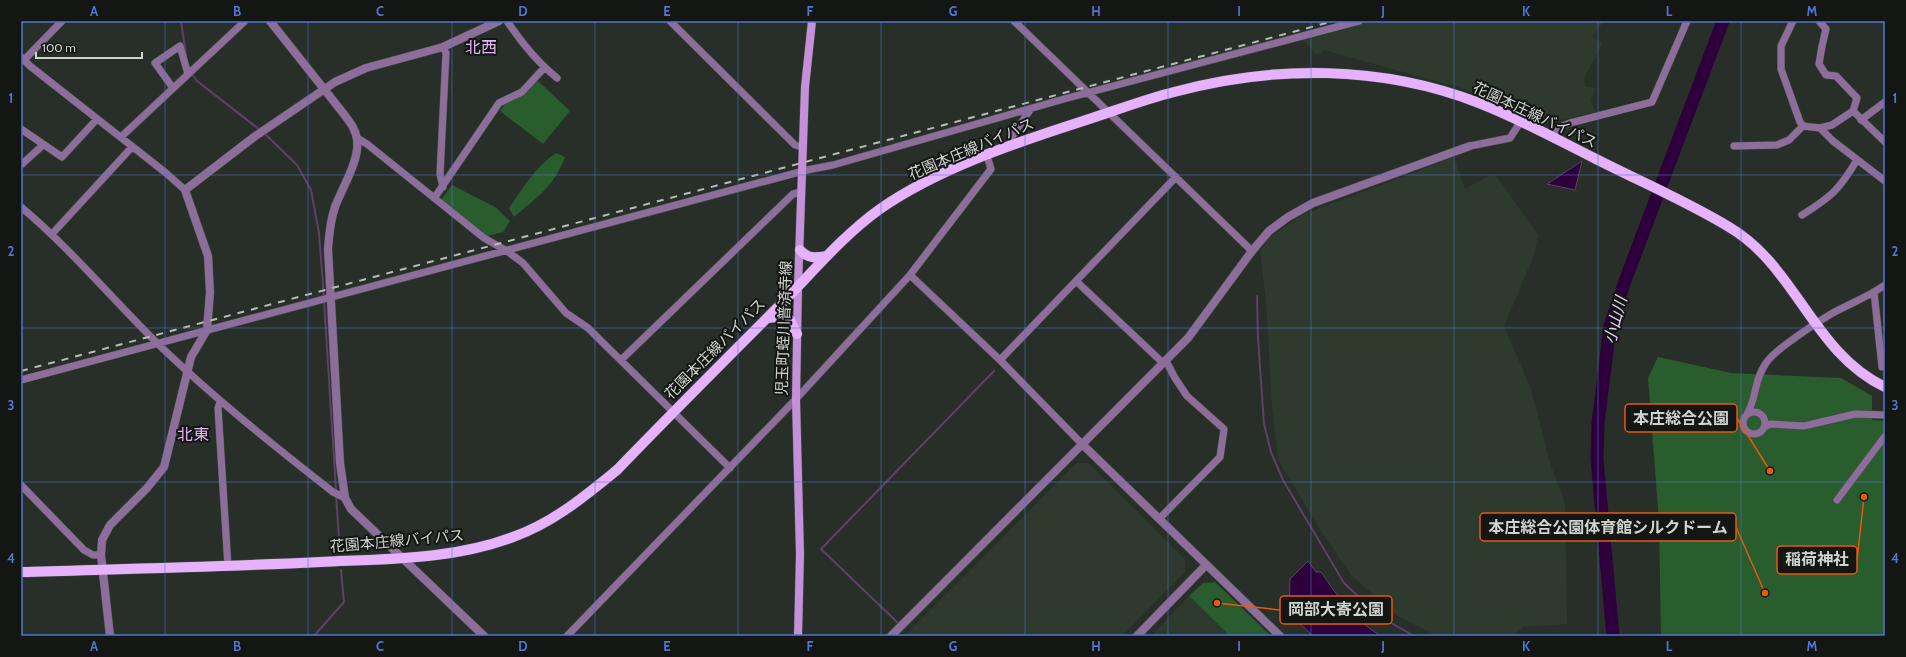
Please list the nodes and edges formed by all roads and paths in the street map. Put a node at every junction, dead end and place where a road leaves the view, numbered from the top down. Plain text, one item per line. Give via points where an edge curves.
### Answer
1 (62, 21) edge
2 (245, 21) edge
3 (270, 21) edge
4 (499, 21) edge
5 (508, 21) edge
6 (670, 21) edge
7 (812, 21) edge
8 (1014, 21) edge
9 (1359, 21) edge
10 (1687, 21) edge
11 (1793, 21) edge
12 (1819, 21) edge
13 (443, 47) junction
14 (23, 58) edge
15 (544, 68) junction
16 (188, 74) junction
17 (557, 78) dead end
18 (173, 88) junction
19 (324, 88) junction
20 (1089, 93) junction
21 (1885, 102) edge
22 (1030, 110) junction
23 (1853, 111) junction
24 (1108, 113) junction
25 (97, 119) junction
26 (1861, 120) junction
27 (1521, 121) junction
28 (1803, 126) junction
29 (1820, 128) junction
30 (21, 129) edge
31 (121, 138) junction
32 (357, 138) junction
33 (1553, 138) junction
34 (1885, 142) edge
35 (43, 145) junction
36 (1014, 145) junction
37 (1470, 146) joint
38 (1734, 146) dead end
39 (132, 147) junction
40 (802, 147) junction
41 (987, 156) junction
42 (1857, 160) junction
43 (21, 165) edge
44 (803, 171) junction
45 (1176, 178) junction
46 (1885, 181) edge
47 (443, 187) junction
48 (185, 190) junction
49 (801, 192) junction
50 (435, 197) junction
51 (21, 208) edge
52 (1802, 215) dead end
53 (52, 234) junction
54 (800, 250) junction
55 (507, 251) junction
56 (1252, 251) junction
57 (827, 256) junction
58 (910, 275) junction
59 (1076, 281) junction
60 (1885, 285) edge
61 (798, 286) junction
62 (1874, 292) junction
63 (331, 297) junction
64 (767, 318) junction
65 (1815, 324) junction
66 (207, 330) junction
67 (797, 334) junction
68 (158, 344) junction
69 (621, 360) junction
70 (1000, 360) junction
71 (1164, 362) junction
72 (1882, 367) dead end
73 (187, 372) junction
74 (21, 380) edge
75 (1885, 388) edge
76 (796, 400) junction
77 (220, 402) junction
78 (1753, 405) junction
79 (674, 412) junction
80 (1758, 412) junction
81 (1747, 414) junction
82 (1885, 415) edge
83 (1767, 424) junction
84 (1885, 436) edge
85 (1082, 444) junction
86 (730, 468) junction
87 (21, 485) edge
88 (345, 498) junction
89 (1837, 500) dead end
90 (1159, 519) junction
91 (101, 555) junction
92 (402, 558) junction
93 (1206, 565) junction
94 (228, 567) junction
95 (103, 570) junction
96 (21, 572) edge
97 (110, 636) edge
98 (484, 636) edge
99 (567, 636) edge
100 (798, 636) edge
101 (891, 636) edge
102 (1137, 636) edge
103 (1280, 636) edge

1 - 14 street
2 - 16 street
3 - 19 street
4 - 13 street
5 - 15 street
6 - 40 street via 795,145
7 - 40 main road, 児玉町蛭川普済寺線
8 - 20 street
9 - 20 street
10 - 33 street via 1652,102 1570,123 1560,127
11 - 28 street via 1781,46 1781,69
12 - 23 street via 1826,29 1819,64 1826,75 1836,76 1857,98
13 - 19 street via 366,68
13 - 47 street via 446,53 440,174
14 - 25 street
15 - 17 street
15 - 47 street via 522,92 499,103
16 - 18 street
16 - 18 street via 180,46 155,63
18 - 31 street
19 - 32 street via 351,124
19 - 48 street
20 - 22 street
20 - 24 street
21 - 26 street
22 - 36 street via 1011,138
22 - 44 street
23 - 26 street
23 - 29 street via 1832,125
24 - 27 main road, 花園本庄線バイパス via 1177,91 1289,72 1358,74 1422,85 1478,102
24 - 36 main road, 花園本庄線バイパス
24 - 45 street
25 - 31 street
25 - 35 street via 62,157
26 - 34 street
27 - 33 main road, 花園本庄線バイパス
27 - 37 street via 1510,138
28 - 29 street
28 - 38 street via 1789,140 1776,145
29 - 42 street
30 - 35 street
31 - 39 street
32 - 50 street
32 - 63 street via 353,165 331,221 328,250
33 - 65 main road, 花園本庄線バイパス via 1690,206 1746,237 1785,278
35 - 43 street
36 - 41 main road, 花園本庄線バイパス
37 - 56 street via 1313,203 1276,225 1263,236
39 - 48 street
39 - 53 street
40 - 44 main road, 児玉町蛭川普済寺線
41 - 57 main road, 花園本庄線バイパス via 914,188 855,229
41 - 58 street via 991,169
42 - 46 street
42 - 52 street via 1844,182 1828,199
44 - 49 main road, 児玉町蛭川普済寺線
44 - 55 street
45 - 56 street
45 - 59 street
47 - 50 street
48 - 66 street via 208,256 210,292
49 - 54 main road, 児玉町蛭川普済寺線
49 - 69 street via 793,194
50 - 55 street via 484,238
51 - 53 street
53 - 68 street
54 - 57 main road via 809,257
54 - 61 main road, 児玉町蛭川普済寺線
55 - 63 street
55 - 69 street via 523,262 566,313 588,328
56 - 71 street via 1203,319
57 - 61 main road, 花園本庄線バイパス
58 - 70 street
58 - 76 street
59 - 70 street
59 - 71 street
60 - 62 street
61 - 64 main road, 花園本庄線バイパス
61 - 67 main road, 児玉町蛭川普済寺線
62 - 65 street
62 - 72 street
63 - 66 street
63 - 88 street via 340,463
64 - 67 main road via 790,320
64 - 79 main road, 花園本庄線バイパス
65 - 75 main road, 花園本庄線バイパス via 1838,353 1856,370
65 - 78 street via 1767,361 1755,384
66 - 68 street
66 - 73 street via 194,350
67 - 76 main road, 児玉町蛭川普済寺線
68 - 73 street
68 - 74 street
69 - 79 street
70 - 85 street
71 - 85 street
71 - 90 street via 1187,396 1224,429 1220,457
73 - 77 street
73 - 91 street via 164,467 105,532
76 - 86 street
76 - 100 main road, 児玉町蛭川普済寺線 via 800,554
77 - 88 street via 333,492
77 - 94 street via 218,408
78 - 80 street
78 - 81 street
79 - 86 street
79 - 92 main road, 花園本庄線バイパス via 617,470 584,498 541,526 514,537 454,554
80 - 81 street
80 - 83 street
81 - 83 street via 1743,421 1747,431 1756,434
82 - 83 street via 1855,414 1804,426
84 - 89 street
85 - 90 street
85 - 101 street
86 - 99 street
87 - 91 street via 84,550 93,555
88 - 92 street via 351,509
90 - 93 street
91 - 95 street
92 - 94 main road, 花園本庄線バイパス
92 - 98 street
93 - 102 street
93 - 103 street
94 - 95 main road, 花園本庄線バイパス
95 - 96 main road, 花園本庄線バイパス
95 - 97 street

